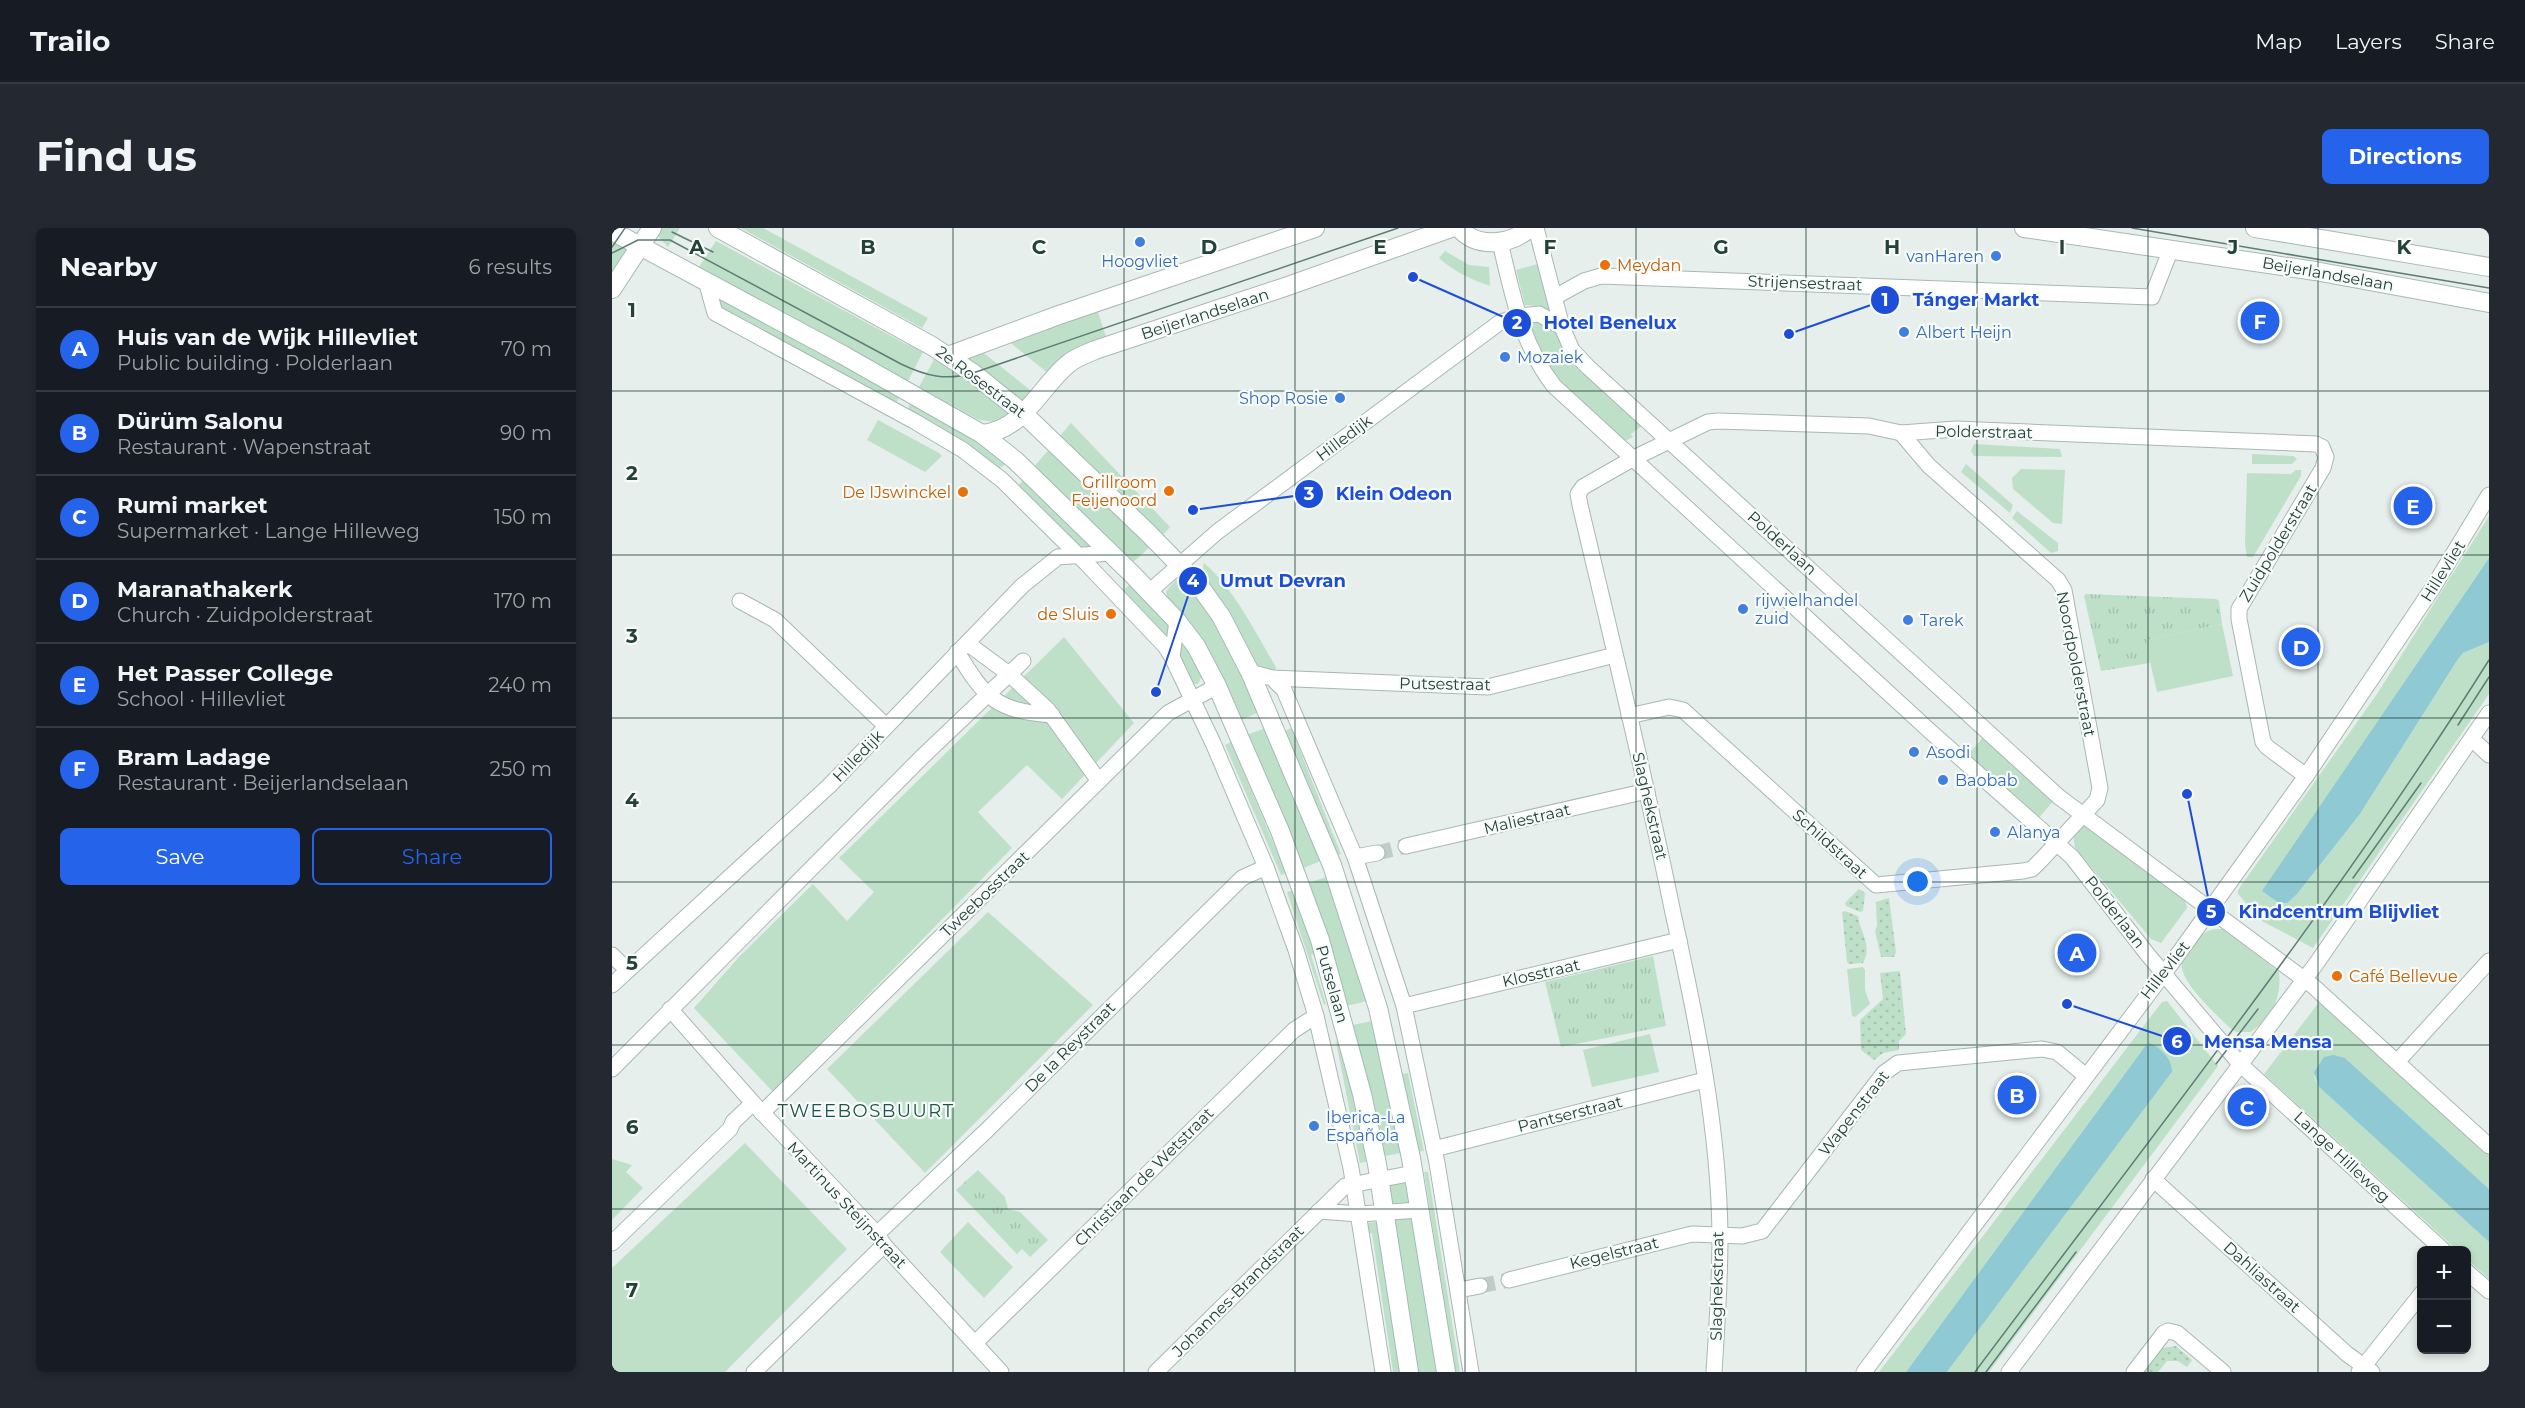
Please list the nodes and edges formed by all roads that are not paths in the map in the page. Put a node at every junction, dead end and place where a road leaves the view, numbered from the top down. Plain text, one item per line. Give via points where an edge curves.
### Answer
1 (652, 228) edge
2 (718, 228) edge
3 (1315, 228) edge
4 (1451, 228) edge
5 (1459, 228) edge
6 (1530, 228) edge
7 (1536, 228) edge
8 (2024, 228) edge
9 (2255, 228) edge
10 (612, 231) edge
11 (1500, 242) junction
12 (640, 247) junction
13 (2171, 249) junction
14 (2489, 267) edge
15 (706, 280) junction
16 (612, 289) edge
17 (1555, 297) junction
18 (2489, 303) edge
19 (1518, 316) junction
20 (1562, 327) junction
21 (948, 356) junction
22 (1024, 414) junction
23 (1901, 433) junction
24 (982, 434) junction
25 (1670, 441) junction
26 (1632, 459) junction
27 (2323, 468) joint
28 (2489, 495) edge
29 (1111, 553) junction
30 (1078, 555) junction
31 (1179, 564) junction
32 (1149, 592) junction
33 (740, 601) dead end
34 (1177, 621) junction
35 (962, 648) junction
36 (1615, 655) junction
37 (1172, 657) junction
38 (1023, 661) dead end
39 (1250, 672) junction
40 (1009, 674) junction
41 (1272, 678) junction
42 (1216, 686) junction
43 (987, 695) junction
44 (1192, 699) junction
45 (2489, 713) edge
46 (1052, 715) junction
47 (1629, 716) junction
48 (886, 726) junction
49 (2472, 738) junction
50 (2489, 755) edge
51 (2306, 776) junction
52 (1099, 781) junction
53 (1647, 791) junction
54 (2083, 814) junction
55 (2057, 843) junction
56 (1407, 846) tunnel mouth
57 (1377, 853) tunnel mouth
58 (1355, 857) junction
59 (1266, 867) junction
60 (2210, 910) junction
61 (1679, 940) junction
62 (612, 955) edge
63 (2489, 961) edge
64 (627, 970) junction
65 (2163, 972) junction
66 (2304, 980) junction
67 (612, 985) edge
68 (1408, 1005) junction
69 (670, 1009) junction
70 (1316, 1016) junction
71 (2397, 1062) junction
72 (2240, 1064) junction
73 (612, 1069) edge
74 (2086, 1076) junction
75 (1705, 1080) junction
76 (757, 1108) junction
77 (2489, 1146) edge
78 (1434, 1149) junction
79 (1414, 1173) junction
80 (1379, 1178) junction
81 (2153, 1179) junction
82 (1354, 1183) junction
83 (1420, 1210) junction
84 (1319, 1211) junction
85 (1384, 1212) junction
86 (1359, 1214) junction
87 (1720, 1235) junction
88 (881, 1240) junction
89 (612, 1243) edge
90 (2438, 1246) edge
91 (2471, 1275) edge
92 (1509, 1280) tunnel mouth
93 (1480, 1286) tunnel mouth
94 (1459, 1290) junction
95 (2489, 1291) edge
96 (2417, 1298) edge
97 (975, 1343) junction
98 (2365, 1370) edge
99 (754, 1372) edge
100 (1001, 1372) edge
101 (1156, 1372) edge
102 (1383, 1372) edge
103 (1409, 1372) edge
104 (1446, 1372) edge
105 (1471, 1372) edge
106 (1714, 1372) edge
107 (1864, 1372) edge
108 (2009, 1372) edge
109 (2134, 1372) edge
110 (2223, 1372) edge

1 - 12 main road
2 - 21 main road, 2e Rosestraat
3 - 21 main road
4 - 22 main road, Beijerlandselaan via 1098,349 1070,362
5 - 11 main road via 1477,240
6 - 11 main road via 1518,237
7 - 17 street
8 - 13 main road, Beijerlandselaan
9 - 14 main road, Beijerlandselaan
10 - 12 main road
11 - 19 street
12 - 15 main road
12 - 16 main road
13 - 17 street, Strijensestraat via 2152,297 1601,276
13 - 18 main road, Beijerlandselaan
15 - 24 main road
15 - 30 street via 715,313 963,450 1002,480
17 - 20 street
19 - 20 street via 1539,314
19 - 26 street via 1532,353 1554,386
19 - 31 street, Hilledijk via 1499,323
20 - 25 street, Polderlaan via 1572,350 1588,368
21 - 22 main road, 2e Rosestraat
22 - 24 main road, Beijerlandselaan via 1005,429
22 - 31 main road, 2e Rosestraat
23 - 25 street, Polderstraat via 1869,426 1718,421
23 - 27 street, Polderstraat via 1956,429 2305,442 2322,447 2326,456
23 - 54 street, Noordpolderstraat via 1929,466 2058,580 2064,590 2100,788 2097,800
24 - 29 main road via 1016,461
25 - 26 street, Polderstraat
25 - 54 street, Polderlaan via 2059,797
26 - 36 street, Slaghekstraat via 1583,487 1578,494
26 - 55 street, Polderlaan
27 - 51 street, Zuidpolderstraat via 2239,609 2263,742
28 - 51 street, Hillevliet via 2432,589
29 - 30 street, Hilledijk
29 - 32 main road
30 - 35 street, Hilledijk via 1058,557 1022,586
30 - 37 street, Putselaan
31 - 32 street, Hilledijk
31 - 39 main road via 1221,616
32 - 34 main road, Putselaan
33 - 48 street via 775,620
34 - 37 street
34 - 42 main road, Putselaan via 1196,646
35 - 40 street
35 - 43 street via 977,685
35 - 48 street, Hilledijk
36 - 41 street, Putsestraat via 1488,687
36 - 47 street, Slaghekstraat
37 - 44 street, Putselaan
38 - 40 street
39 - 41 street
39 - 79 main road via 1336,876 1383,1025
40 - 43 street
40 - 46 street
41 - 58 street via 1284,690
42 - 44 street, Tweebosstraat
42 - 80 main road, Putselaan via 1280,831 1320,940 1362,1094
43 - 46 street via 1018,712
43 - 69 street
44 - 52 street, Tweebosstraat via 1168,713
44 - 59 street, Putselaan
45 - 49 street
46 - 52 street
47 - 53 street, Slaghekstraat
47 - 55 street, Schildstraat via 1669,707 1683,710 1876,885 2032,869
48 - 64 street, Hilledijk via 829,786
49 - 50 street
49 - 66 street
51 - 60 street, Hillevliet
52 - 76 street, Tweebosstraat
53 - 56 street, Maliestraat
53 - 61 street, Slaghekstraat
54 - 55 street
54 - 60 street, Polderlaan
55 - 65 street, Polderlaan
57 - 58 street
58 - 68 street
59 - 70 street, Putselaan
59 - 88 street, De la Reystraat via 1242,878
60 - 65 street, Hillevliet
60 - 66 street, Polderlaan
61 - 68 street, Klosstraat
61 - 75 street, Slaghekstraat
62 - 64 street
63 - 71 street
64 - 67 street, Hilledijk
65 - 72 street, Polderlaan
65 - 74 street, Hillevliet
66 - 71 street
66 - 72 street
68 - 78 street
69 - 73 street
69 - 76 street, Martinus Steijnstraat
70 - 82 street, Putselaan
70 - 97 street, Christiaan de Wetstraat via 1294,1030
71 - 77 street
72 - 81 street
72 - 90 street, Lange Hilleweg
74 - 87 street, Wapenstraat via 2057,1052 2043,1049 1891,1066 1764,1229 1748,1235
74 - 107 street, Hillevliet
75 - 78 street, Pantserstraat
75 - 87 street, Slaghekstraat
76 - 88 street, Martinus Steijnstraat
76 - 89 street, Tweebosstraat via 733,1122
78 - 94 street
79 - 80 street, Johannes-Brandstraat
79 - 83 main road
80 - 82 street, Johannes-Brandstraat
80 - 85 main road, Putselaan
81 - 98 street, Dahliastraat
81 - 108 street
82 - 84 street, Johannes-Brandstraat via 1345,1186
82 - 86 street, Putselaan
83 - 85 street
83 - 104 main road
84 - 86 street
84 - 101 street, Johannes-Brandstraat
85 - 86 street
85 - 103 main road, Putselaan
86 - 102 street, Putselaan
87 - 92 street, Kegelstraat via 1692,1234
87 - 106 street, Slaghekstraat
88 - 97 street, Martinus Steijnstraat
88 - 99 street, De la Reystraat
91 - 95 street
93 - 94 street
94 - 105 street
96 - 98 street
97 - 100 street, Martinus Steijnstraat
109 - 110 street via 2168,1331 2177,1333

